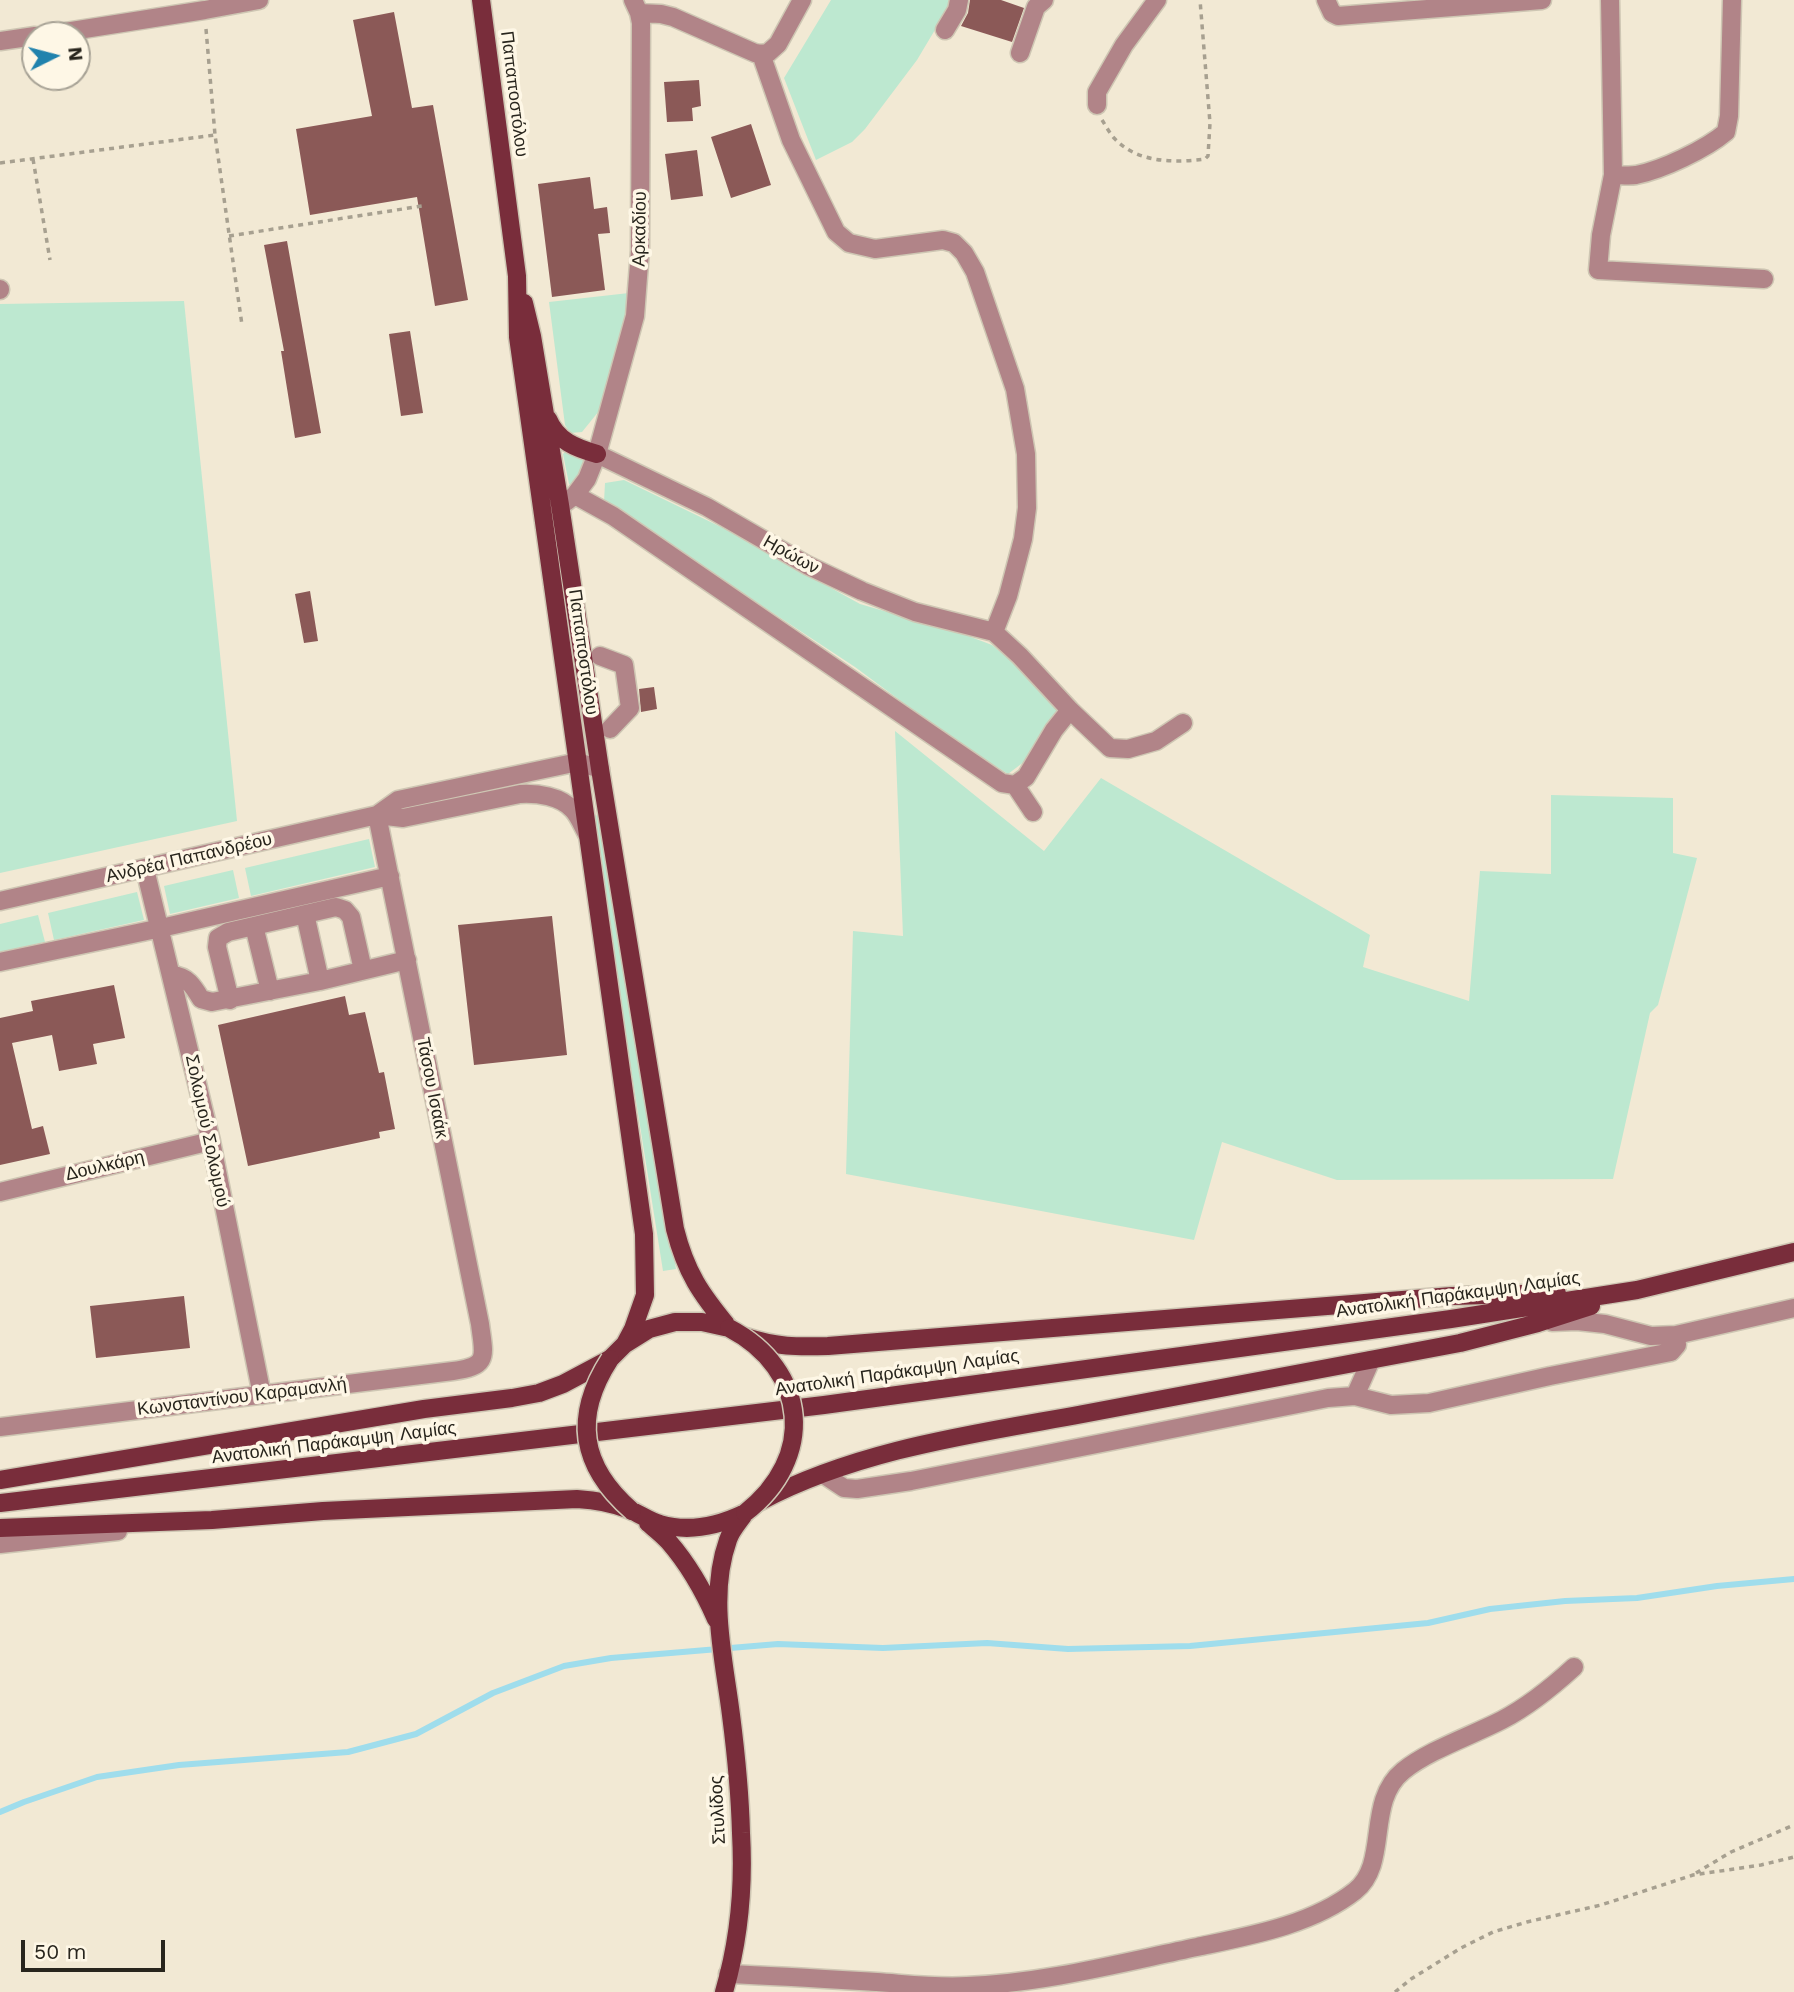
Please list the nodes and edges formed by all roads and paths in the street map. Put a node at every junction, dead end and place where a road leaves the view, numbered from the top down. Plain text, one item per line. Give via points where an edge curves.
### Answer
1 (259, 0) edge
2 (481, 0) edge
3 (802, 0) edge
4 (959, 0) edge
5 (1044, 0) edge
6 (1157, 0) edge
7 (1200, 0) edge
8 (1326, 0) edge
9 (1542, 0) edge
10 (1610, 0) edge
11 (1732, 0) edge
12 (204, 5) edge
13 (636, 6) edge
14 (91, 26) edge
15 (945, 30) dead end
16 (21, 38) edge
17 (0, 41) edge
18 (1020, 53) dead end
19 (761, 54) junction
20 (1097, 105) joint
21 (215, 135) junction
22 (33, 159) junction
23 (0, 163) edge
24 (1614, 175) junction
25 (422, 206) dead end
26 (229, 236) junction
27 (50, 260) dead end
28 (517, 276) junction
29 (1764, 279) dead end
30 (242, 325) dead end
31 (544, 410) junction
32 (597, 454) junction
33 (559, 502) junction
34 (994, 632) junction
35 (600, 656) dead end
36 (1070, 709) junction
37 (1183, 723) dead end
38 (610, 729) dead end
39 (578, 762) junction
40 (600, 769) junction
41 (1015, 785) junction
42 (1032, 812) dead end
43 (377, 815) junction
44 (587, 834) junction
45 (145, 869) junction
46 (390, 876) junction
47 (0, 901) edge
48 (305, 914) junction
49 (254, 926) junction
50 (160, 928) junction
51 (407, 960) junction
52 (0, 962) edge
53 (363, 970) junction
54 (172, 975) junction
55 (320, 981) junction
56 (270, 990) junction
57 (230, 999) junction
58 (211, 1141) junction
59 (0, 1192) edge
60 (1794, 1252) edge
61 (1637, 1290) junction
62 (1794, 1308) edge
63 (1538, 1323) junction
64 (729, 1328) junction
65 (1676, 1335) junction
66 (746, 1337) junction
67 (625, 1344) junction
68 (610, 1359) junction
69 (1371, 1360) junction
70 (481, 1361) joint
71 (262, 1395) junction
72 (1355, 1396) junction
73 (0, 1427) edge
74 (823, 1474) junction
75 (0, 1480) edge
76 (761, 1501) junction
77 (0, 1503) edge
78 (745, 1513) junction
79 (637, 1514) junction
80 (212, 1520) junction
81 (0, 1528) edge
82 (0, 1544) edge
83 (719, 1625) junction
84 (1574, 1667) dead end
85 (1794, 1825) edge
86 (1794, 1857) edge
87 (1693, 1875) junction
88 (728, 1974) junction
89 (724, 1992) edge
90 (1395, 1992) edge

1 - 12 street
2 - 28 main road, Παπαποστόλου
3 - 19 street via 778,44
4 - 15 street
5 - 18 street via 1036,7
6 - 20 street via 1103,80
7 - 20 path via 1210,123 1208,156 1178,162 1139,155 1116,140
8 - 9 street via 1338,16
10 - 24 street
11 - 24 street via 1726,132 1666,165 1636,175
12 - 14 street
12 - 21 path
13 - 19 street
13 - 32 street, Αρκαδίου via 641,23 638,287 635,316
16 - 17 street
19 - 34 street via 791,140 836,232 849,243 875,249 943,240 954,243 975,272 1015,389 1026,454 1023,539
21 - 22 path
21 - 26 path
22 - 23 path
22 - 27 path
24 - 29 street via 1598,270
25 - 26 path
26 - 30 path
28 - 31 main road, Παπαποστόλου
28 - 33 main road, Παπαποστόλου via 518,337
31 - 32 main road via 559,436
31 - 33 main road, Παπαποστόλου
32 - 33 street, Αρκαδίου via 587,479
32 - 34 street, Ηρώων via 862,591 915,612
33 - 39 main road, Παπαποστόλου
33 - 40 main road, Παπαποστόλου
33 - 41 street via 613,516 949,748 1002,783
34 - 36 street
35 - 38 street via 624,665 630,708
36 - 37 street via 1111,748 1128,749 1156,741
36 - 41 street via 1026,777
39 - 40 street, Ανδρέα Παπανδρέου
39 - 43 street, Ανδρέα Παπανδρέου via 398,800
39 - 44 main road, Παπαποστόλου
40 - 64 main road, Παπαποστόλου via 678,1243 696,1285
41 - 42 street
43 - 44 street, Ανδρέα Παπανδρέου via 403,818 535,793 573,810
43 - 45 street, Ανδρέα Παπανδρέου
43 - 46 street, Τάσου Ισαάκ
44 - 67 main road, Παπαποστόλου via 644,1234 645,1294
45 - 47 street, Ανδρέα Παπανδρέου
45 - 50 street, Σολωμού Σολωμού
46 - 50 street
46 - 51 street, Τάσου Ισαάκ
48 - 49 street
48 - 53 street via 336,907 345,910 351,917
48 - 55 street
49 - 56 street
49 - 57 street via 218,938
50 - 52 street
50 - 54 street, Σολωμού Σολωμού
51 - 53 street
51 - 70 street, Τάσου Ισαάκ via 480,1324
53 - 55 street
54 - 57 street via 182,975 201,999
54 - 58 street, Σολωμού Σολωμού
55 - 56 street
56 - 57 street
58 - 59 street, Δουλκάρη
58 - 71 street, Σολωμού Σολωμού
60 - 61 main road, Ανατολική Παράκαμψη Λαμίας
61 - 63 main road
61 - 66 main road via 1452,1296 828,1346 789,1347
61 - 77 main road, Ανατολική Παράκαμψη Λαμίας via 824,1405
62 - 65 street
63 - 65 street via 1577,1321 1651,1336
63 - 69 main road
64 - 66 main road, bridge
64 - 67 main road via 675,1322 649,1329
65 - 72 street via 1677,1345 1671,1352 1429,1403 1391,1405
66 - 76 main road, bridge via 776,1366 792,1405 794,1426 785,1467
67 - 68 main road
68 - 75 main road via 564,1384 526,1395
68 - 79 main road, bridge via 589,1403 590,1452 613,1494
69 - 72 street
69 - 74 main road via 916,1445
70 - 71 street, Κωνσταντίνου Καραμανλή via 473,1368
71 - 73 street, Κωνσταντίνου Καραμανλή
72 - 74 street via 857,1489 844,1488
74 - 76 main road
76 - 78 main road, bridge
78 - 79 main road via 704,1528 661,1524
78 - 83 main road, Στυλίδος via 728,1539 723,1557
79 - 80 main road via 577,1499
79 - 83 main road, Στυλίδος via 668,1540 684,1561
80 - 81 main road
80 - 82 street
83 - 88 main road, Στυλίδος via 741,1834 740,1906
84 - 88 street via 1526,1707 1401,1772 1380,1809 1368,1876 1359,1888 1308,1917 1239,1938 1012,1983 951,1986
85 - 87 path via 1731,1852
86 - 87 path
87 - 90 path via 1601,1905 1493,1932
88 - 89 main road, Στυλίδος

